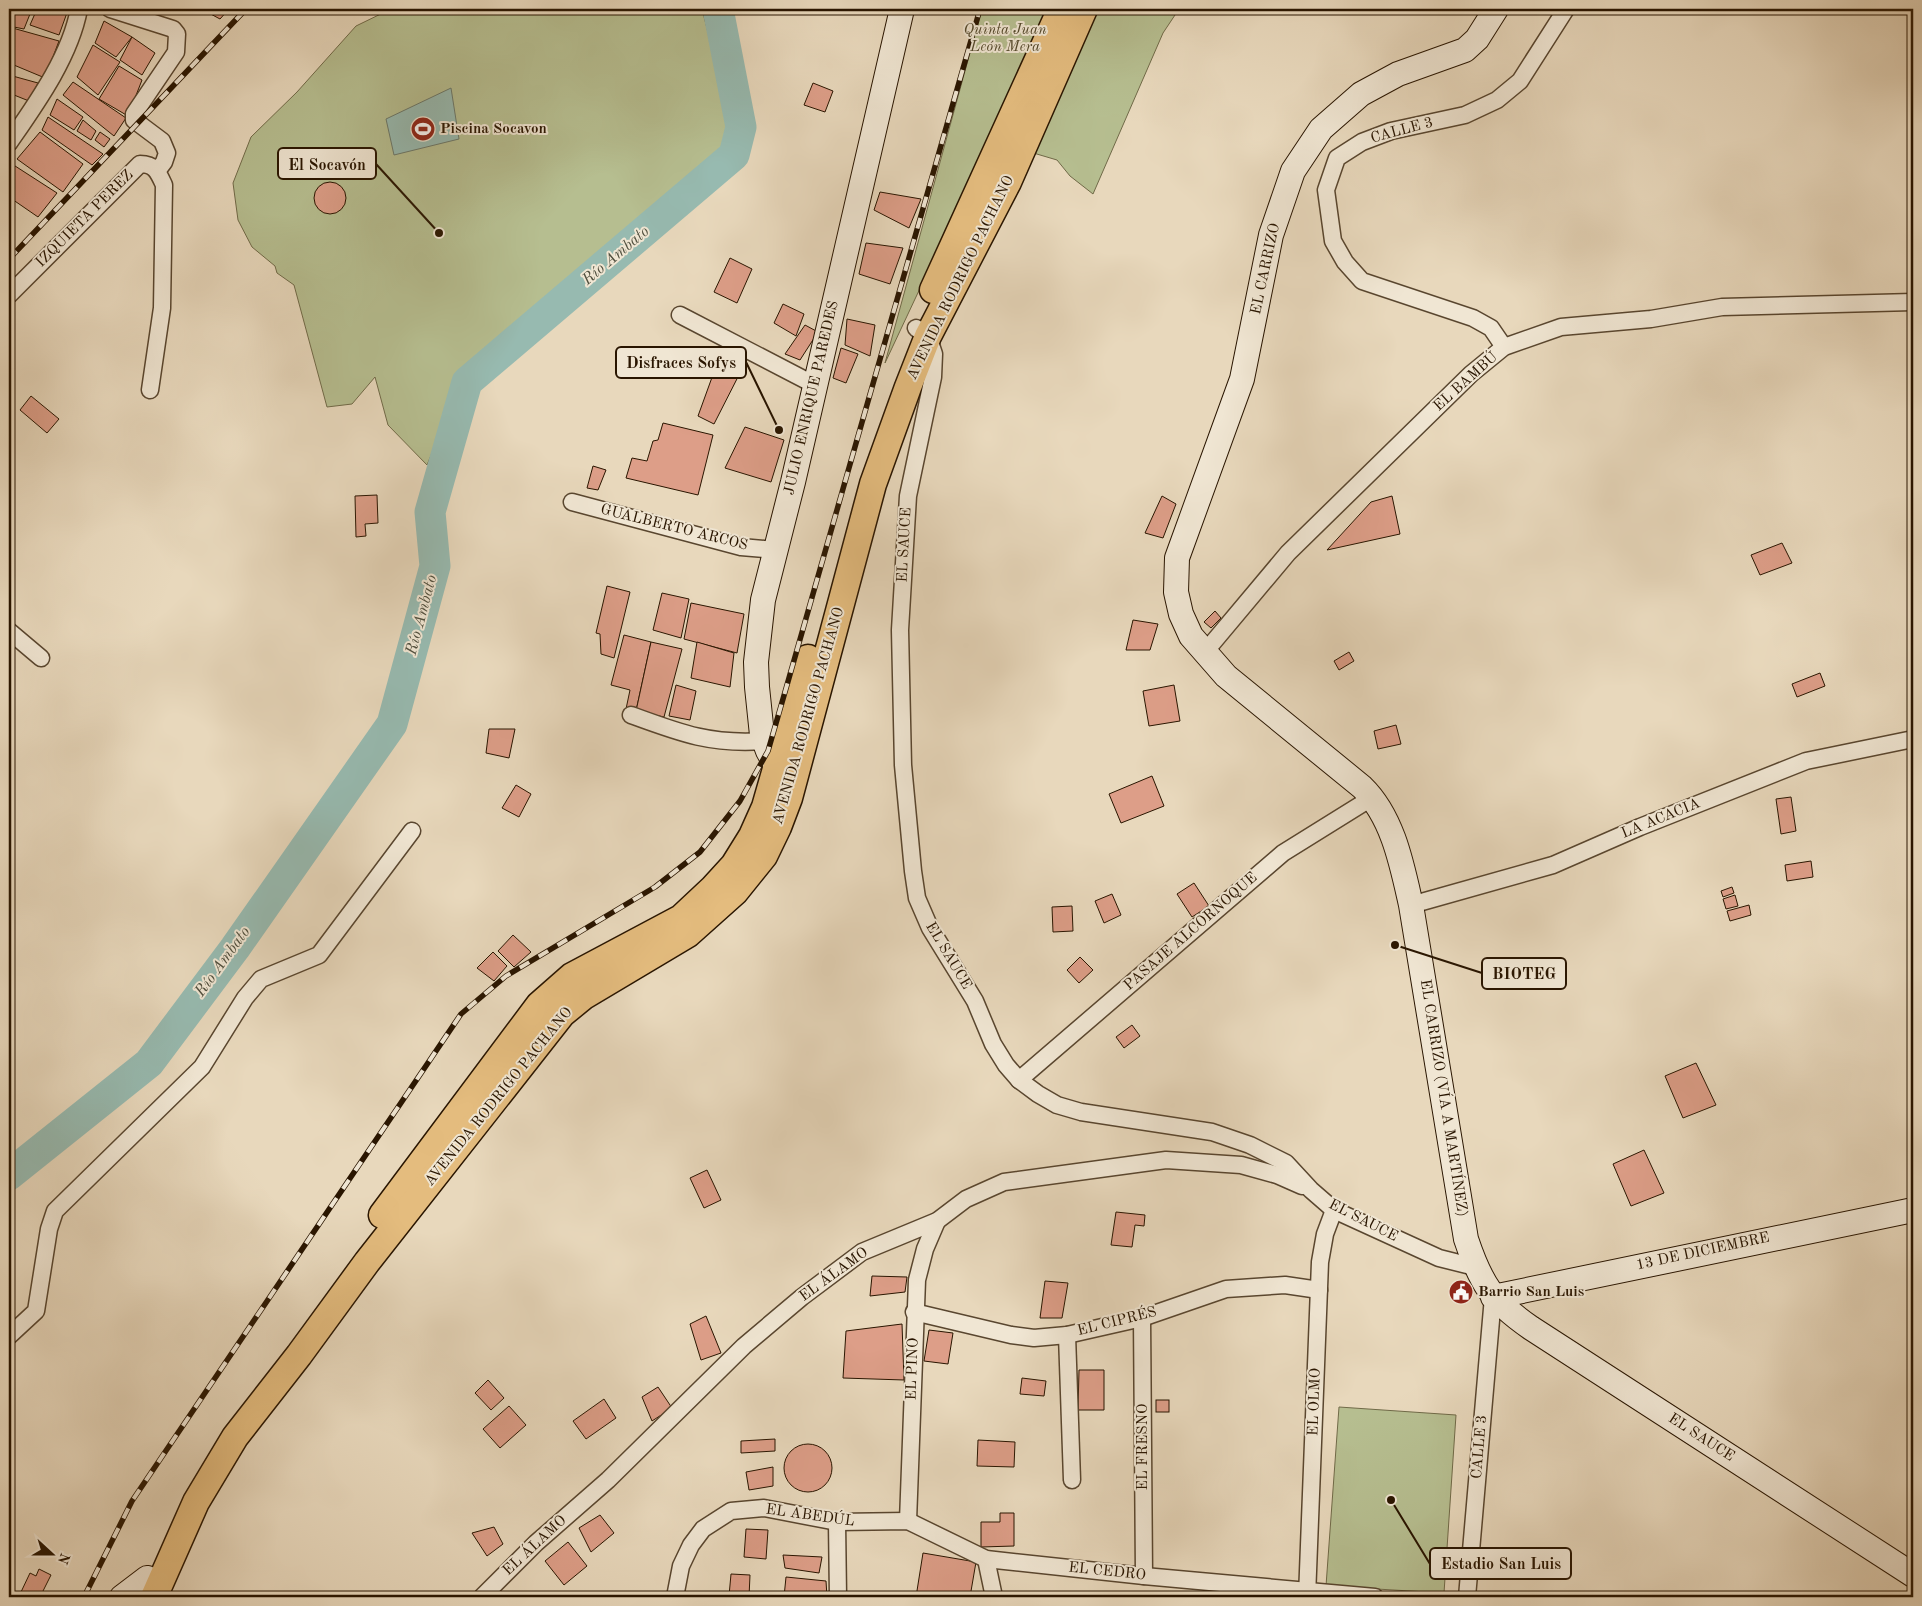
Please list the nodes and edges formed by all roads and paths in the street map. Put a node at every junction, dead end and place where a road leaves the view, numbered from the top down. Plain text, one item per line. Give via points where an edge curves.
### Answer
1 (79, 9) edge
2 (110, 9) edge
3 (902, 9) edge
4 (1061, 9) edge
5 (1084, 9) edge
6 (1496, 9) edge
7 (1566, 9) edge
8 (9, 143) edge
9 (158, 170) junction
10 (9, 296) edge
11 (1913, 302) edge
12 (680, 315) dead end
13 (922, 332) junction
14 (1504, 348) junction
15 (814, 384) junction
16 (150, 390) dead end
17 (572, 502) dead end
18 (1193, 508) joint
19 (776, 550) junction
20 (9, 631) edge
21 (1205, 652) junction
22 (41, 658) dead end
23 (630, 715) dead end
24 (1913, 739) edge
25 (764, 741) junction
26 (787, 768) junction
27 (1372, 797) junction
28 (412, 830) dead end
29 (1411, 905) junction
30 (1019, 1080) junction
31 (1311, 1190) junction
32 (1334, 1210) junction
33 (1913, 1210) edge
34 (937, 1221) junction
35 (1475, 1267) junction
36 (1319, 1290) junction
37 (1493, 1296) junction
38 (914, 1312) junction
39 (1142, 1318) junction
40 (1067, 1335) junction
41 (9, 1336) edge
42 (1072, 1480) dead end
43 (908, 1520) junction
44 (837, 1522) junction
45 (986, 1559) junction
46 (1913, 1575) edge
47 (1144, 1576) junction
48 (146, 1591) edge
49 (1307, 1594) edge
50 (122, 1597) edge
51 (482, 1597) edge
52 (675, 1597) edge
53 (838, 1597) edge
54 (994, 1597) edge
55 (1375, 1597) edge
56 (1466, 1597) edge

1 - 8 street via 60,58 39,98
2 - 9 street via 173,29 178,34 176,52 134,114 134,120 162,141 167,152
3 - 15 street, JULIO ENRIQUE PAREDES
4 - 13 main road, AVENIDA RODRIGO PACHANO
5 - 13 main road, AVENIDA RODRIGO PACHANO via 1008,182
6 - 18 street, EL CARRIZO via 1477,39 1465,50 1398,74 1361,94 1322,129 1292,171 1271,235 1242,379
7 - 14 street, CALLE 3 via 1520,81 1497,100 1465,115 1391,131 1362,142 1337,158 1326,190 1333,241 1345,262 1362,281 1474,318 1491,328
9 - 10 street, IZQUIETA PEREZ via 150,164 140,164
9 - 16 street via 164,185 162,308
11 - 14 street, EL BAMBÚ via 1722,307 1651,319 1562,327
12 - 15 street
13 - 26 main road, AVENIDA RODRIGO PACHANO
13 - 30 street, EL SAUCE via 934,354 933,377 908,496 900,630 903,765 913,871 917,898 930,928 975,1001 993,1044
14 - 21 street, EL BAMBÚ via 1464,381 1288,553
15 - 19 street, JULIO ENRIQUE PAREDES
17 - 19 street, GUALBERTO ARCOS via 741,547
18 - 21 street, EL CARRIZO (VÍA A MARTÍNEZ) via 1177,558 1176,592 1191,636
19 - 25 street, JULIO ENRIQUE PAREDES via 763,600 756,662
20 - 22 street
21 - 27 street, EL CARRIZO (VÍA A MARTÍNEZ) via 1226,676
23 - 25 street via 712,741
24 - 29 street, LA ACACIA via 1806,762 1640,826 1553,865
25 - 26 street, JULIO ENRIQUE PAREDES
26 - 48 main road, AVENIDA RODRIGO PACHANO via 778,827 764,856 735,892 688,934 591,992 562,1014 367,1262 235,1437
27 - 29 street, EL CARRIZO (VÍA A MARTÍNEZ) via 1400,857
27 - 30 street, PASAJE ALCORNOQUE via 1284,853
28 - 41 street via 319,955 262,979 245,998 202,1067 55,1211 49,1229 36,1311
29 - 35 street, EL CARRIZO (VÍA A MARTÍNEZ) via 1466,1239
30 - 31 street, EL SAUCE via 1057,1104 1081,1112 1212,1132 1250,1145 1286,1163
31 - 32 street, EL SAUCE
31 - 34 street, EL ÁLAMO via 1277,1175 1240,1165 1166,1160 1004,1182 966,1199
32 - 35 street, EL SAUCE via 1439,1258
32 - 36 street, EL OLMO via 1322,1244
33 - 37 street, 13 DE DICIEMBRE
34 - 38 street, EL PINO via 917,1280
34 - 51 street, EL ÁLAMO via 862,1252 802,1297 744,1346 608,1480 536,1543
35 - 37 street, EL CARRIZO (VÍA A MARTÍNEZ)
36 - 39 street, EL CIPRÉS via 1285,1285 1226,1289
36 - 49 street, EL OLMO
37 - 46 street, EL SAUCE via 1531,1328
37 - 56 street, CALLE 3
38 - 40 street, EL CIPRÉS via 1011,1335 1034,1338
38 - 43 street, EL PINO
39 - 40 street, EL CIPRÉS
39 - 47 street, EL FRESNO
40 - 42 street
43 - 44 street, EL ABEDÚL
43 - 45 street, EL CEDRO
44 - 52 street, EL ABEDÚL via 764,1508 731,1511 703,1529 691,1546 681,1566
44 - 53 street
45 - 47 street, EL CEDRO
45 - 54 street
47 - 49 street, EL CEDRO
48 - 50 street
49 - 55 street, EL CEDRO

